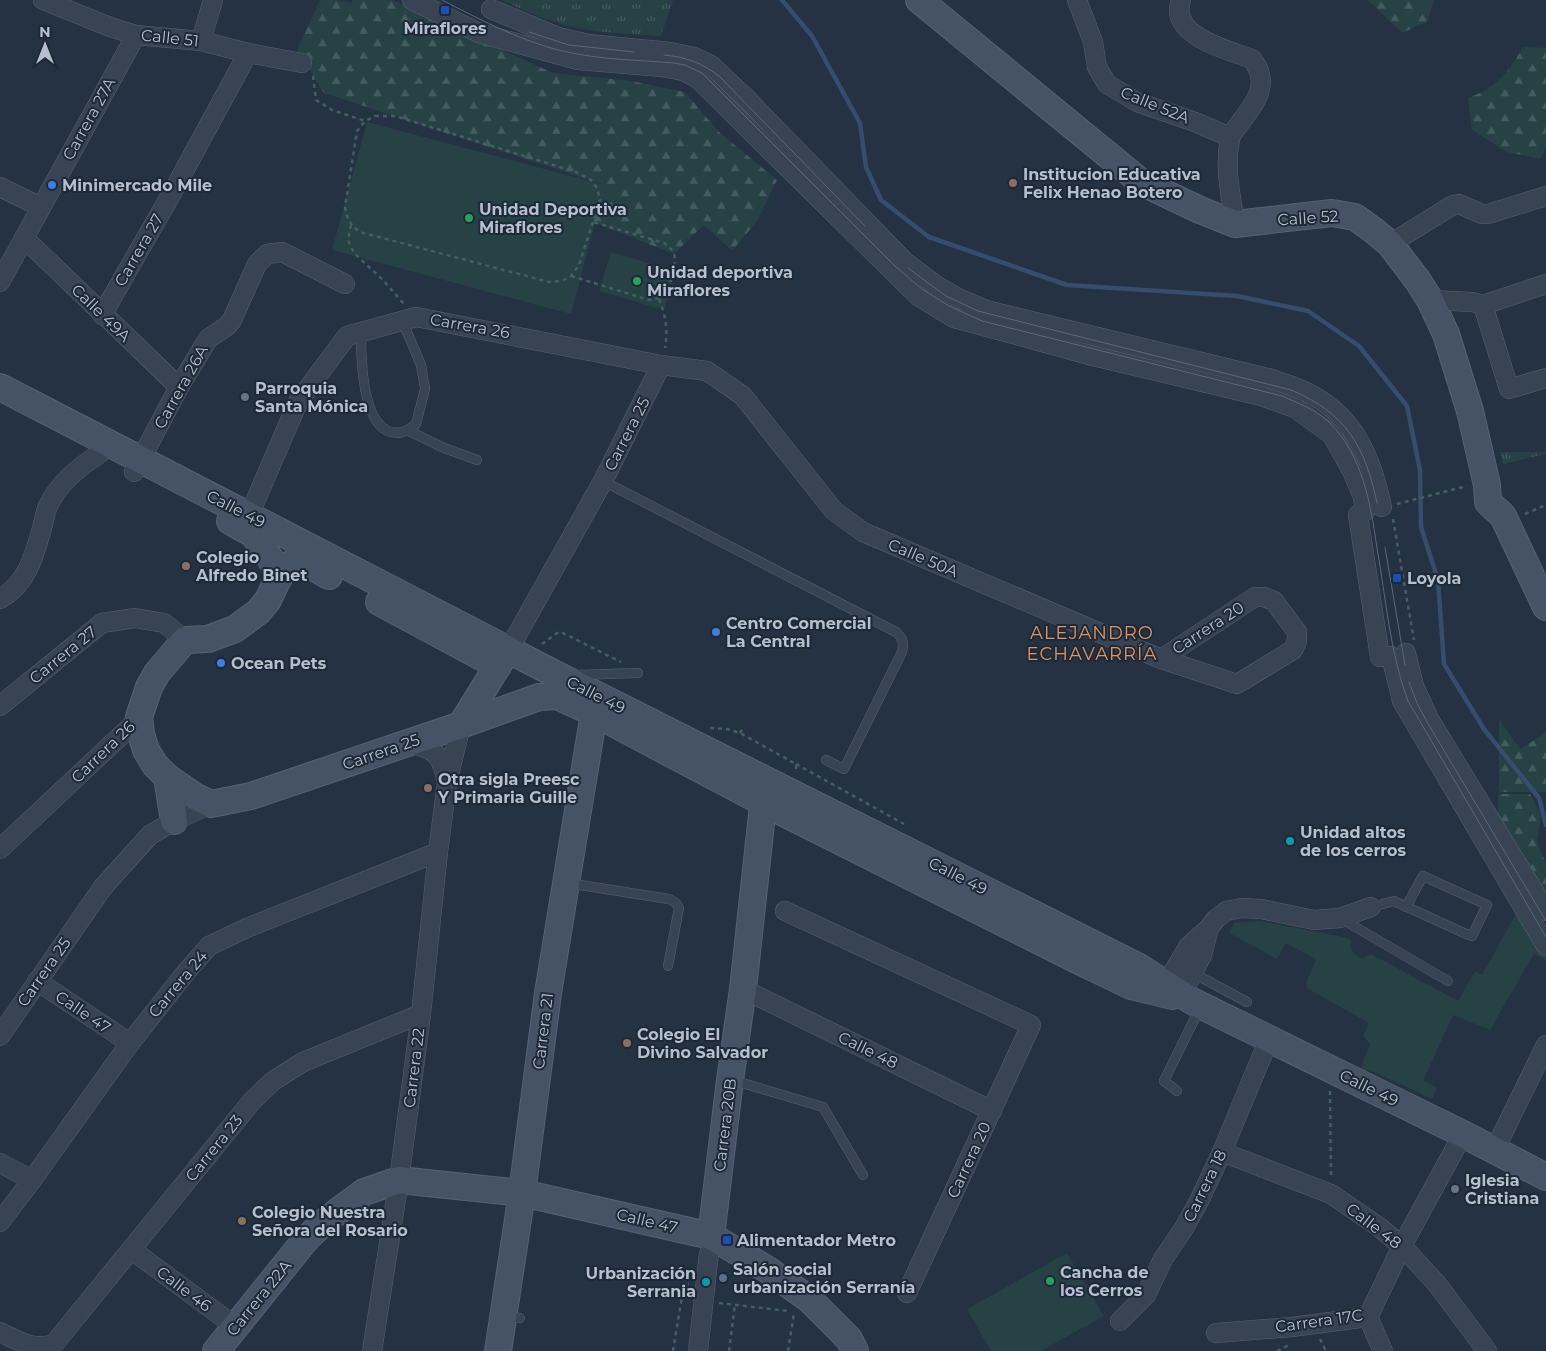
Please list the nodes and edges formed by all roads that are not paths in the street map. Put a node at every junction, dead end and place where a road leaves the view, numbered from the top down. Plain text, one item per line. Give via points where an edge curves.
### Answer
1 (43, 0) edge
2 (213, 0) edge
3 (412, 0) edge
4 (919, 0) edge
5 (1077, 0) edge
6 (1181, 0) edge
7 (69, 5) edge
8 (491, 9) dead end
9 (136, 35) junction
10 (201, 41) junction
11 (248, 53) junction
12 (302, 63) road end
13 (1230, 137) junction
14 (0, 187) edge
15 (1546, 196) edge
16 (40, 207) junction
17 (1235, 224) junction
18 (24, 238) junction
19 (1390, 244) junction
20 (0, 282) edge
21 (345, 284) dead end
22 (1546, 284) edge
23 (1430, 300) junction
24 (1483, 305) junction
25 (102, 315) junction
26 (409, 318) junction
27 (361, 332) junction
28 (661, 365) junction
29 (1546, 378) edge
30 (179, 386) junction
31 (0, 387) edge
32 (0, 404) edge
33 (407, 430) junction
34 (99, 454) junction
35 (477, 460) dead end
36 (137, 466) junction
37 (603, 481) junction
38 (1387, 512) road end
39 (247, 521) junction
40 (279, 578) junction
41 (0, 599) edge
42 (1546, 607) edge
43 (185, 640) junction
44 (461, 646) junction
45 (1395, 655) junction
46 (503, 658) junction
47 (1161, 659) junction
48 (638, 673) dead end
49 (1237, 684) joint
50 (562, 687) junction
51 (0, 706) edge
52 (594, 713) junction
53 (468, 714) junction
54 (139, 716) junction
55 (406, 744) junction
56 (826, 760) dead end
57 (167, 777) junction
58 (447, 783) junction
59 (764, 791) junction
60 (211, 804) junction
61 (174, 820) junction
62 (0, 849) edge
63 (438, 852) junction
64 (565, 883) junction
65 (1371, 907) joint
66 (1406, 907) junction
67 (1546, 911) edge
68 (785, 912) dead end
69 (1340, 918) junction
70 (1209, 928) junction
71 (1049, 934) junction
72 (1546, 946) edge
73 (668, 966) dead end
74 (1448, 980) dead end
75 (37, 981) junction
76 (743, 989) junction
77 (1182, 993) junction
78 (1247, 1002) dead end
79 (421, 1014) junction
80 (0, 1036) edge
81 (1269, 1039) junction
82 (130, 1043) junction
83 (1546, 1046) edge
84 (730, 1080) junction
85 (1177, 1091) dead end
86 (992, 1112) junction
87 (1463, 1134) junction
88 (1494, 1150) junction
89 (1222, 1152) junction
90 (0, 1163) edge
91 (863, 1176) dead end
92 (1546, 1178) edge
93 (32, 1180) junction
94 (400, 1180) junction
95 (522, 1193) junction
96 (0, 1222) edge
97 (710, 1244) junction
98 (1402, 1246) junction
99 (132, 1250) junction
100 (907, 1293) dead end
101 (1368, 1316) junction
102 (1120, 1321) dead end
103 (236, 1327) junction
104 (0, 1332) edge
105 (1216, 1333) dead end
106 (216, 1351) edge
107 (372, 1351) edge
108 (498, 1351) edge
109 (698, 1351) edge
110 (855, 1351) edge
111 (1383, 1351) edge
112 (1488, 1351) edge

1 - 7 street, Calle 51
2 - 10 street
3 - 45 street via 479,33 578,60 662,67 697,78 918,296 954,318 1260,396 1295,408 1332,435 1363,497 1365,511 1358,514 1380,657
4 - 17 main road, Calle 52 via 1141,182
5 - 13 street, Calle 52A via 1093,42 1098,67 1107,84 1137,102
6 - 13 street via 1182,20 1190,33 1252,59 1260,71 1262,78 1258,96
7 - 9 street, Calle 51 via 110,27
8 - 38 street via 558,37 589,44 670,52 711,65 905,262 958,298 986,310 1272,380 1310,394 1346,421 1364,448
9 - 10 street, Calle 51
9 - 16 street, Carrera 27A
10 - 11 street, Calle 51
11 - 12 street, Calle 51
11 - 25 street, Carrera 27
13 - 17 street via 1227,162
14 - 16 street
15 - 19 street via 1488,214 1453,205
16 - 18 street, Carrera 27A
17 - 19 main road, Calle 52 via 1343,214 1355,217
18 - 20 street, Carrera 27A
18 - 25 street, Calle 49A
19 - 23 main road, Calle 52
21 - 30 street, Carrera 26A via 282,252 267,254 257,264 232,320 208,339
22 - 24 street
23 - 24 street
23 - 42 main road, Calle 52 via 1446,334 1470,411 1488,502 1503,516
24 - 29 street via 1509,389
25 - 30 street, Calle 49A
26 - 27 street, Carrera 26
26 - 28 street, Carrera 26 via 524,336
26 - 33 lane via 426,389 416,424
27 - 33 lane via 361,360 370,411 386,431
27 - 39 street, Carrera 26 via 347,336 298,402
28 - 37 street, Carrera 25
28 - 47 street, Calle 50A via 707,371 742,396 834,511 863,532
30 - 36 street, Carrera 26A
31 - 36 main road, Calle 49
32 - 34 main road, Calle 49
33 - 35 lane
34 - 36 main road, Calle 49
34 - 41 street via 66,478 48,508 34,559 23,578
36 - 39 main road, Calle 49
37 - 46 street, Carrera 25
37 - 56 lane via 900,636 904,646 902,652 844,769
39 - 40 main road, Calle 49
39 - 46 main road, Calle 49
40 - 43 main road via 258,612 235,629 208,639
40 - 44 main road, Calle 49 via 283,568 296,561 304,562
43 - 51 street, Carrera 27 via 164,623 135,618 102,623
43 - 54 main road, Carrera 26 via 149,686
44 - 46 main road, Calle 49
44 - 53 main road via 472,666 474,682
45 - 67 street via 1429,719
45 - 72 street via 1402,701
46 - 50 main road, Calle 49
46 - 53 main road, Carrera 25
47 - 49 street, Calle 50A
47 - 49 street, Carrera 20 via 1255,597 1264,597 1274,601 1297,632 1297,641 1293,650
48 - 50 lane
50 - 52 main road, Calle 49
50 - 53 main road via 548,695
50 - 59 main road, Calle 49
52 - 59 main road, Calle 49
52 - 64 main road, Carrera 21
53 - 55 main road, Carrera 25
53 - 58 street, Carrera 22
54 - 57 main road via 146,750
54 - 62 street, Carrera 26
55 - 58 street, Carrera 22 via 424,747 437,755
55 - 60 main road, Carrera 25 via 251,796
57 - 60 main road
57 - 61 main road
58 - 63 street, Carrera 22
59 - 71 main road, Calle 49
59 - 71 main road, Calle 49 via 796,795
59 - 76 main road, Carrera 20B
60 - 61 street, Carrera 25
61 - 75 street, Carrera 25 via 150,835 103,887
63 - 79 street, Carrera 22
63 - 82 street, Carrera 24 via 209,946
64 - 73 lane via 669,899 676,903 679,908
64 - 95 main road, Carrera 21
65 - 66 lane via 1394,901
65 - 69 street
66 - 66 lane via 1472,936 1487,905 1423,876
68 - 86 street, Carrera 20 via 1031,1025
69 - 70 street via 1314,920 1242,908 1226,911
69 - 74 lane
70 - 77 street via 1202,955
70 - 77 street via 1188,947
71 - 77 main road, Calle 49 via 1131,986
75 - 80 street, Carrera 25
75 - 82 street, Calle 47
76 - 84 main road, Carrera 20B
76 - 86 street, Calle 48
77 - 78 lane
77 - 81 main road, Calle 49
77 - 85 lane via 1164,1081
79 - 94 street, Carrera 22
79 - 99 street, Carrera 23 via 304,1062 273,1081 252,1101
81 - 87 main road, Calle 49
81 - 89 street, Carrera 18
82 - 93 street, Carrera 24
83 - 88 street
84 - 91 lane via 824,1107
84 - 97 main road, Carrera 20B
86 - 100 street, Carrera 20
87 - 88 main road, Calle 49
87 - 98 street, Carrera 17C
88 - 92 main road, Calle 49
89 - 98 street, Calle 48 via 1331,1194
89 - 102 street, Carrera 18 via 1199,1201 1163,1259 1146,1295
90 - 93 street
93 - 96 street, Carrera 24
94 - 95 main road, Calle 47
94 - 103 main road, Carrera 22A via 364,1192 329,1218 308,1238
94 - 107 street, Carrera 22
95 - 97 main road, Calle 47
95 - 108 main road, Carrera 21 via 512,1317
97 - 109 street, Carrera 20B
97 - 110 main road, Calle 47 via 768,1270 809,1299 849,1339
98 - 101 street, Carrera 17C
98 - 112 street, Calle 48 via 1437,1284
99 - 103 street, Calle 46
99 - 104 street, Carrera 23 via 54,1344 44,1348 33,1347
101 - 105 street, Carrera 17C
101 - 111 street
103 - 106 main road, Carrera 22A

